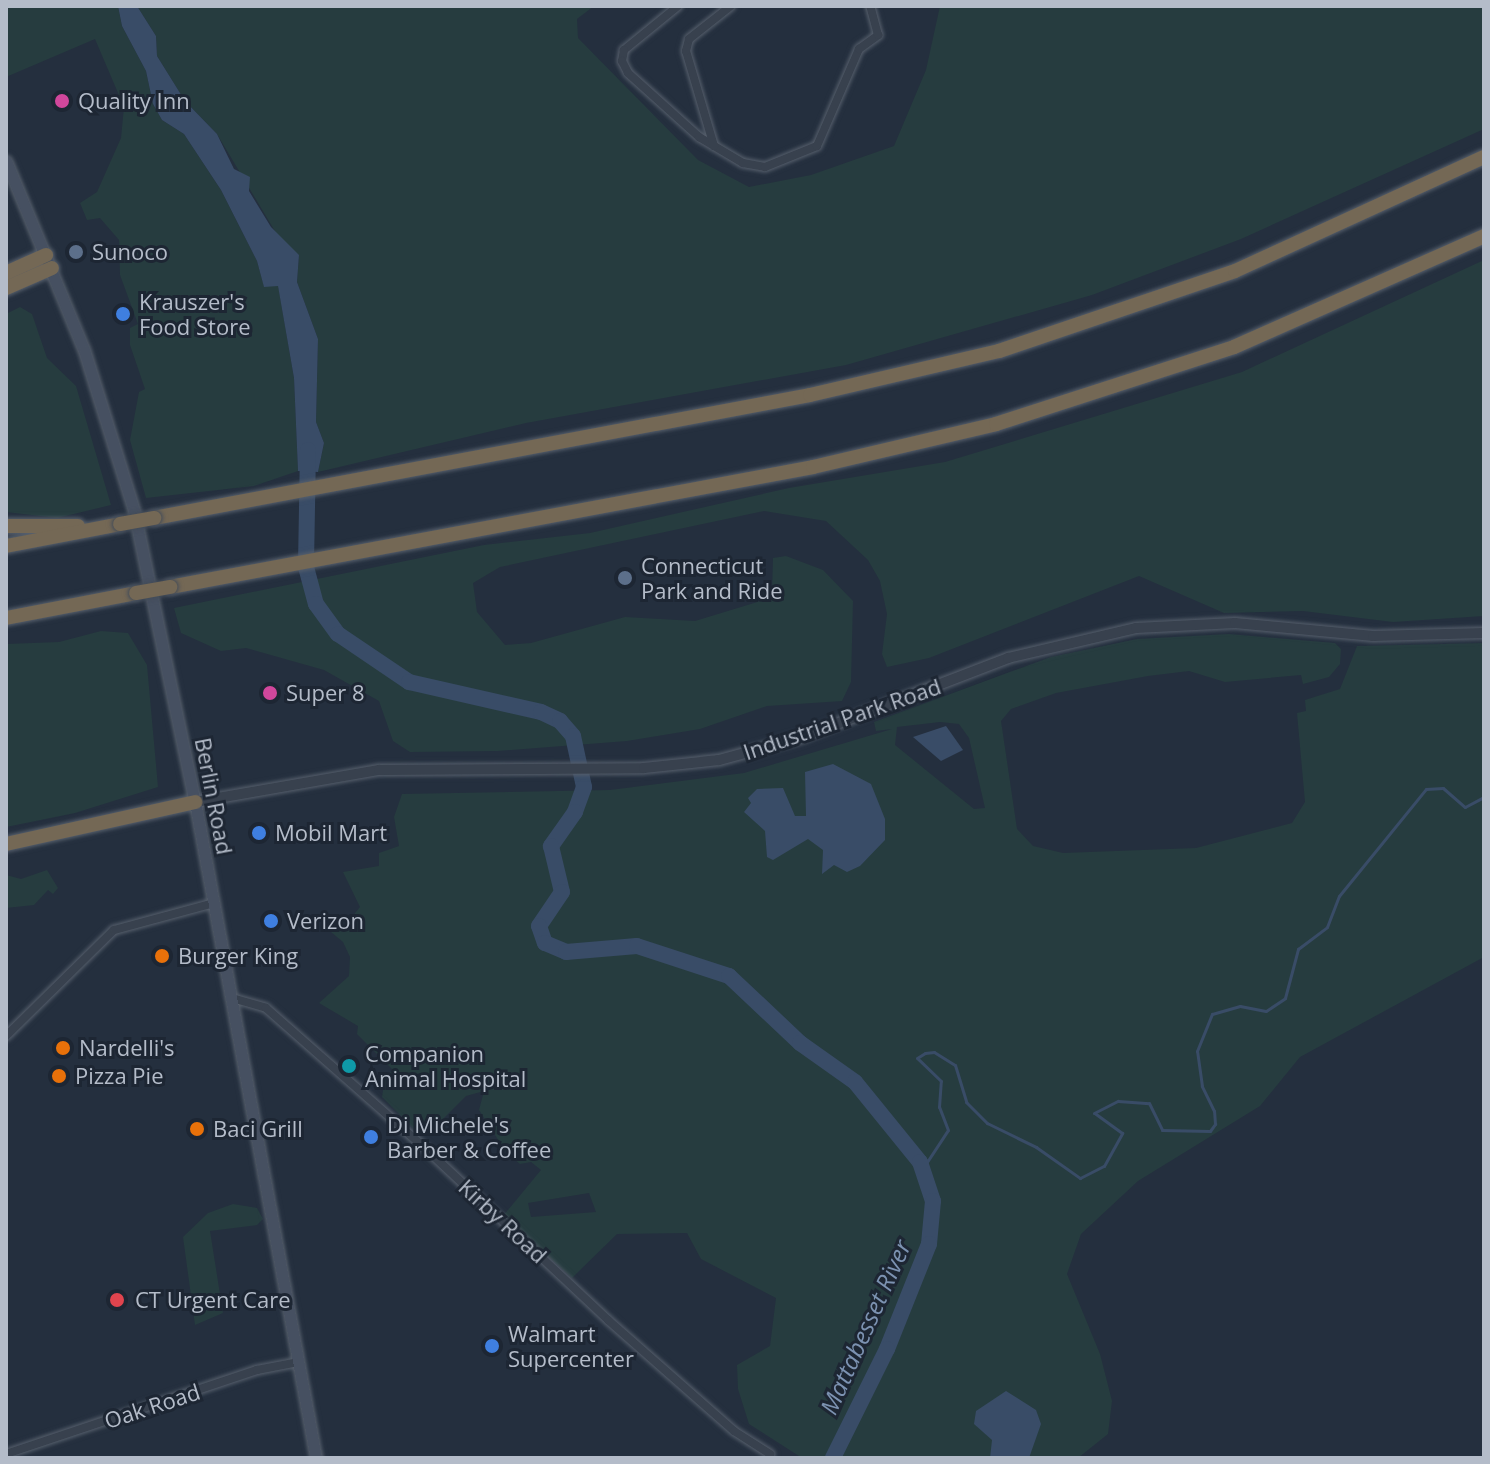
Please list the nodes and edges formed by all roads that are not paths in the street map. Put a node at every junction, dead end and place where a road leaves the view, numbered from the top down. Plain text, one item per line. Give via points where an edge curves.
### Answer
1 (678, 6) edge
2 (731, 6) edge
3 (870, 6) edge
4 (715, 147) junction
5 (1484, 157) edge
6 (6, 161) edge
7 (1484, 236) edge
8 (49, 262) junction
9 (6, 273) edge
10 (6, 288) edge
11 (115, 525) junction
12 (6, 526) edge
13 (6, 546) edge
14 (63, 607) junction
15 (6, 618) edge
16 (6, 626) edge
17 (1484, 633) edge
18 (195, 802) junction
19 (6, 844) edge
20 (214, 903) junction
21 (232, 998) junction
22 (6, 1036) edge
23 (299, 1362) junction
24 (6, 1454) edge
25 (770, 1454) dead end
26 (316, 1458) edge

1 - 4 street via 624,50 622,61 628,73
2 - 4 street via 689,39 686,51
3 - 4 street via 878,35 859,49 817,146 765,167 743,163
5 - 11 highway, bridge via 1221,277 999,351 824,392
6 - 8 main road, Berlin Road
7 - 14 highway, bridge via 1258,338 1040,413 836,462
8 - 9 highway
8 - 10 highway
8 - 18 main road, Berlin Road via 129,489
11 - 12 highway
11 - 13 highway
14 - 15 highway
14 - 16 highway
17 - 18 street, Industrial Park Road via 1373,636 1235,623 1121,631 1008,658 759,751 701,763 379,770
18 - 19 highway
18 - 20 main road, Berlin Road
20 - 21 main road, Berlin Road
20 - 22 street via 143,918 114,930
21 - 23 main road, Berlin Road
21 - 25 street, Kirby Road via 266,1008 617,1329 734,1431
23 - 24 street, Oak Road via 257,1370
23 - 26 main road, Berlin Road

